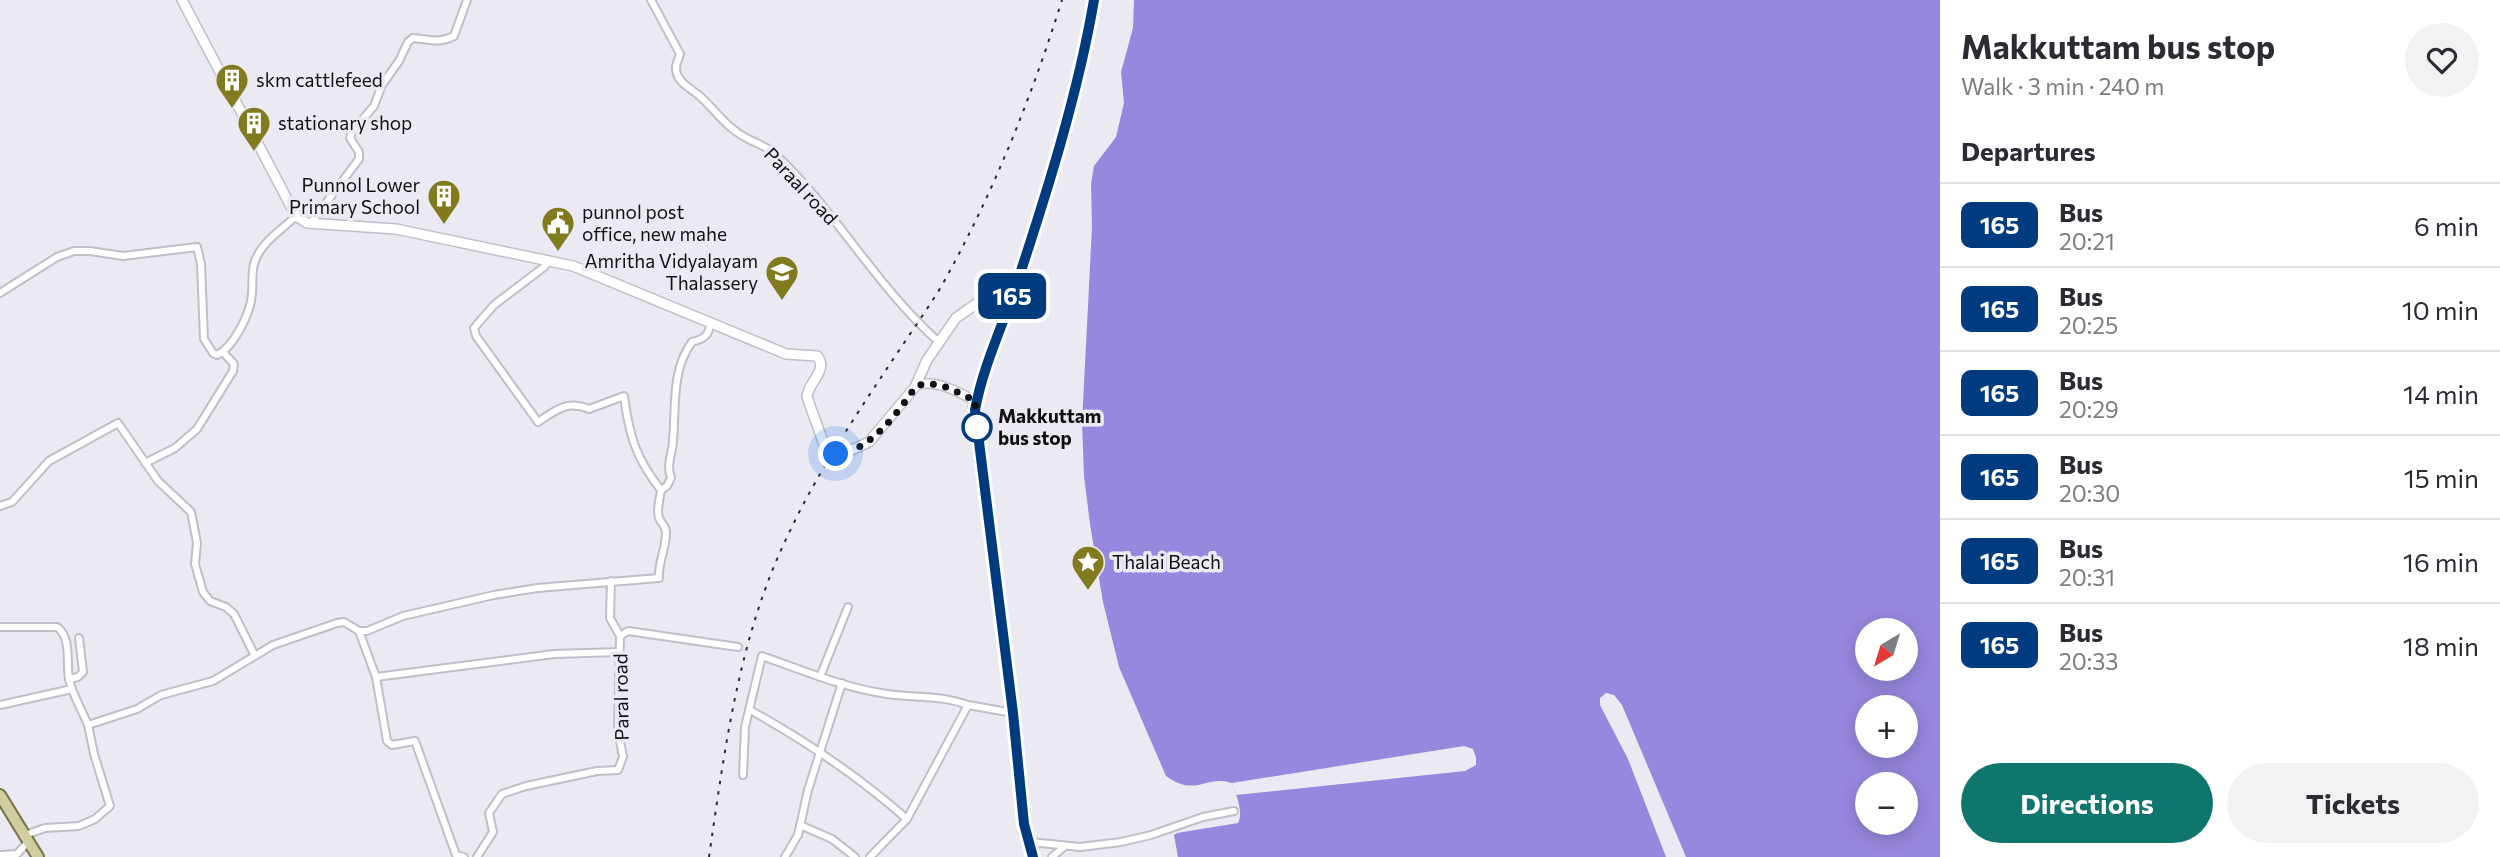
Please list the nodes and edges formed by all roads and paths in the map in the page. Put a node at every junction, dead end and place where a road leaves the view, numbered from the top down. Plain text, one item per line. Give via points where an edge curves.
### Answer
1 (182, 0) edge
2 (467, 0) edge
3 (651, 0) edge
4 (1094, 0) edge
5 (296, 216) junction
6 (311, 223) junction
7 (549, 261) junction
8 (0, 293) edge
9 (1010, 302) junction
10 (710, 322) junction
11 (940, 343) junction
12 (223, 352) junction
13 (916, 386) junction
14 (976, 401) junction
15 (145, 463) junction
16 (661, 490) junction
17 (0, 506) edge
18 (611, 581) junction
19 (848, 607) dead end
20 (0, 627) edge
21 (359, 631) junction
22 (620, 636) junction
23 (79, 638) dead end
24 (738, 647) dead end
25 (620, 652) junction
26 (254, 654) junction
27 (376, 677) junction
28 (820, 677) junction
29 (69, 679) junction
30 (842, 683) junction
31 (72, 689) junction
32 (0, 705) edge
33 (968, 705) junction
34 (750, 710) junction
35 (1013, 713) junction
36 (88, 725) junction
37 (821, 753) junction
38 (743, 775) dead end
39 (0, 795) edge
40 (1234, 811) dead end
41 (907, 819) junction
42 (800, 825) junction
43 (27, 838) junction
44 (1030, 842) junction
45 (1065, 846) junction
46 (1080, 847) junction
47 (0, 855) edge
48 (38, 857) edge
49 (464, 857) edge
50 (477, 857) edge
51 (785, 857) edge
52 (855, 857) edge
53 (870, 857) edge
54 (1033, 857) edge
55 (1052, 857) edge
56 (1080, 857) edge

1 - 5 main road
2 - 6 street via 454,36 408,42 374,106 352,132 359,159
3 - 11 street, Paraal road via 680,54 679,79 733,129 763,144 800,178 898,302
4 - 9 main road via 1043,198
5 - 6 main road
5 - 12 street via 260,250 247,314
6 - 7 main road via 396,229
7 - 10 main road via 573,266
7 - 16 street via 494,305 474,328 480,342 538,422 558,408 580,405 589,409 624,396 636,453
8 - 12 street via 74,251 123,256 197,247 204,339 213,353
9 - 11 main road via 993,295 983,298 957,318
9 - 14 main road
10 - 13 main road via 786,354 817,356 821,366 807,397 823,445 836,454 869,442
10 - 16 street via 705,337 692,342 681,362 667,468 671,478
11 - 13 main road
12 - 15 street via 234,364 233,371 197,429 175,448
13 - 14 street via 927,382 944,386
14 - 35 main road
15 - 17 street via 118,423 49,461 12,502
15 - 26 street via 191,512 197,543 195,564 203,592 234,614
16 - 18 street via 658,509 666,540 658,564 659,578
18 - 21 street via 494,595
18 - 22 street via 610,618
19 - 28 street
20 - 29 street via 57,627 63,631
21 - 26 street via 337,623
21 - 27 street
22 - 24 street, Paral road via 628,631
22 - 25 street, Paral road
23 - 29 street via 83,672
25 - 27 street via 554,654
25 - 50 street, Paral road via 621,766 502,794 489,813 494,832
26 - 36 street via 213,681 161,695 137,709
27 - 49 street via 387,740 392,745 415,741 456,855
28 - 30 street
28 - 34 street via 762,656
29 - 31 street
30 - 33 street via 886,694 949,698
30 - 37 street
31 - 32 street
31 - 36 street
33 - 35 street
33 - 41 street
34 - 37 street
34 - 38 street
35 - 44 main road via 1024,824
36 - 43 street via 110,806 79,827 46,828
37 - 41 street
37 - 42 street
39 - 43 main road
40 - 46 street via 1152,835
41 - 53 street
42 - 51 street
42 - 52 street via 832,839
43 - 47 street via 17,854
43 - 48 main road
44 - 45 street
44 - 54 main road
45 - 46 street
45 - 55 street
46 - 56 street

